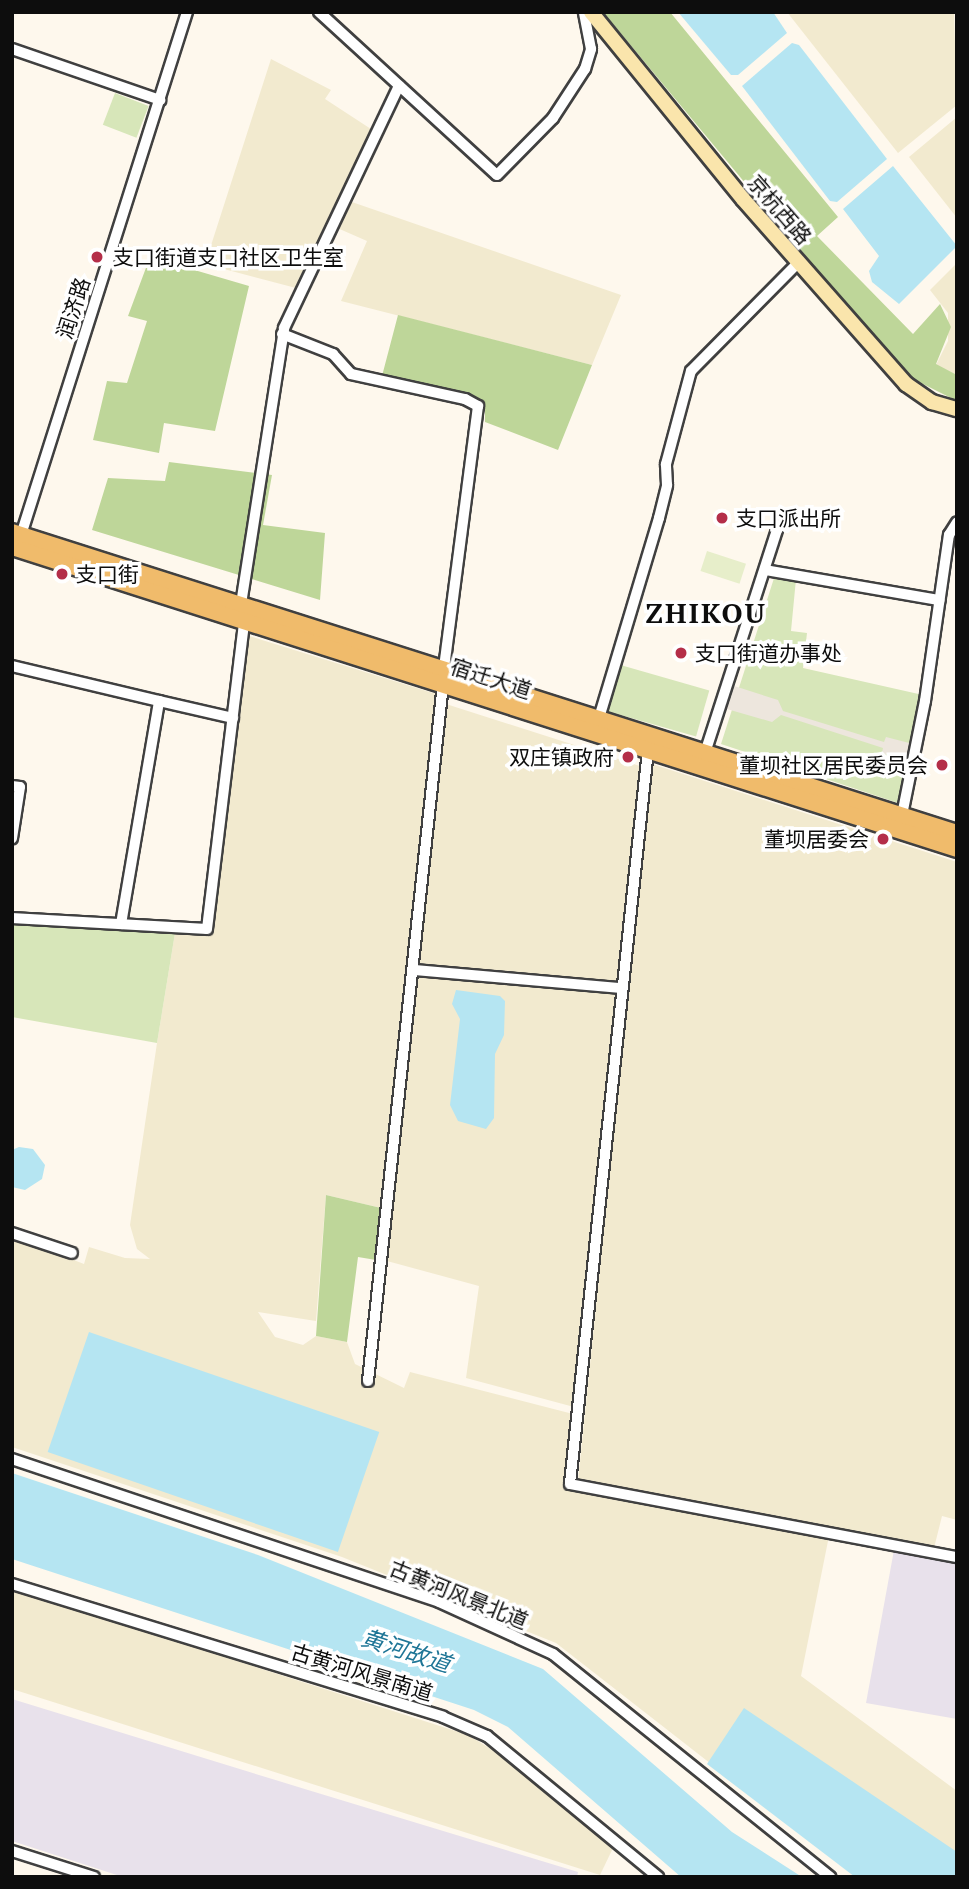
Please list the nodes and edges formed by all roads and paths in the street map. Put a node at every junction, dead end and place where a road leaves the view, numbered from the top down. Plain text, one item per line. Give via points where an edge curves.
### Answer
1 (187, 12) edge
2 (319, 12) edge
3 (584, 12) edge
4 (592, 12) edge
5 (12, 49) edge
6 (400, 86) junction
7 (160, 100) junction
8 (799, 262) junction
9 (282, 334) junction
10 (957, 409) edge
11 (957, 522) edge
12 (778, 527) dead end
13 (15, 538) edge
14 (765, 570) junction
15 (939, 600) junction
16 (240, 604) junction
17 (244, 621) junction
18 (12, 666) edge
19 (443, 676) junction
20 (159, 701) junction
21 (233, 718) junction
22 (599, 718) junction
23 (648, 750) junction
24 (703, 759) junction
25 (12, 786) edge
26 (902, 815) junction
27 (957, 833) edge
28 (12, 838) edge
29 (957, 849) edge
30 (12, 918) edge
31 (121, 924) junction
32 (414, 970) junction
33 (619, 988) junction
34 (12, 1233) edge
35 (72, 1253) dead end
36 (368, 1381) dead end
37 (12, 1459) edge
38 (957, 1557) edge
39 (12, 1584) edge
40 (12, 1851) edge
41 (94, 1877) edge
42 (658, 1877) edge
43 (830, 1877) edge

1 - 7 street, 润济路
2 - 6 street
3 - 6 street via 591,49 585,69 553,118 498,175
4 - 8 main road, 京杭西路
5 - 7 street
6 - 9 street via 293,301
7 - 13 street, 润济路
8 - 10 main road, 京杭西路 via 906,384 932,402
8 - 22 street via 691,371 666,464 667,485 659,518
9 - 16 street via 267,457
9 - 19 street via 333,354 351,374 466,399 478,406
11 - 15 street via 949,535
12 - 14 street
13 - 16 main road, 宿迁大道
13 - 17 main road, 宿迁大道
14 - 15 street
14 - 24 street
15 - 26 street
16 - 19 main road, 宿迁大道
17 - 19 main road, 宿迁大道
17 - 21 street
18 - 20 street
19 - 22 main road, 宿迁大道
19 - 23 main road, 宿迁大道
19 - 32 street
20 - 21 street
20 - 31 street
21 - 31 street via 207,929
22 - 24 main road, 宿迁大道
23 - 24 main road, 宿迁大道
23 - 33 street
24 - 26 main road, 宿迁大道
24 - 29 main road, 宿迁大道
25 - 28 street via 20,788
26 - 27 main road, 宿迁大道
30 - 31 street
32 - 33 street
32 - 36 street
33 - 38 street via 570,1484
34 - 35 street
37 - 43 street, 古黄河风景北道 via 439,1602 553,1654
39 - 42 street, 古黄河风景南道 via 443,1717 487,1736
40 - 41 street

